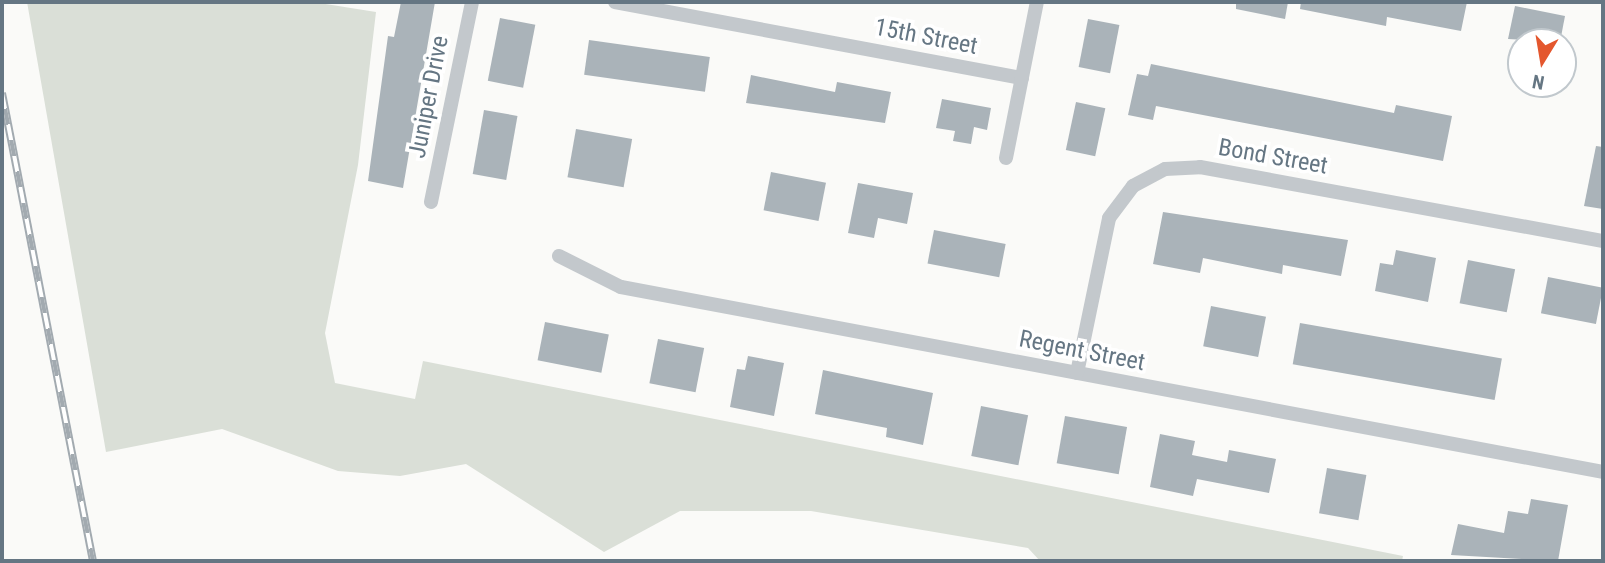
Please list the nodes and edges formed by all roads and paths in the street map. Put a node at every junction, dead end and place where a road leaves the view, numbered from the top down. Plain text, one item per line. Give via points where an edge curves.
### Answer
1 (472, 2) edge
2 (615, 2) edge
3 (1037, 2) edge
4 (1022, 78) junction
5 (1006, 158) dead end
6 (432, 202) dead end
7 (1603, 241) edge
8 (559, 256) dead end
9 (1077, 373) junction
10 (1603, 472) edge

1 - 6 street, Juniper Drive
2 - 4 street, 15th Street
3 - 4 street
4 - 5 street
7 - 9 street, Bond Street via 1200,167 1165,169 1133,186 1109,218
8 - 9 street, Regent Street via 621,287
9 - 10 street, Regent Street

